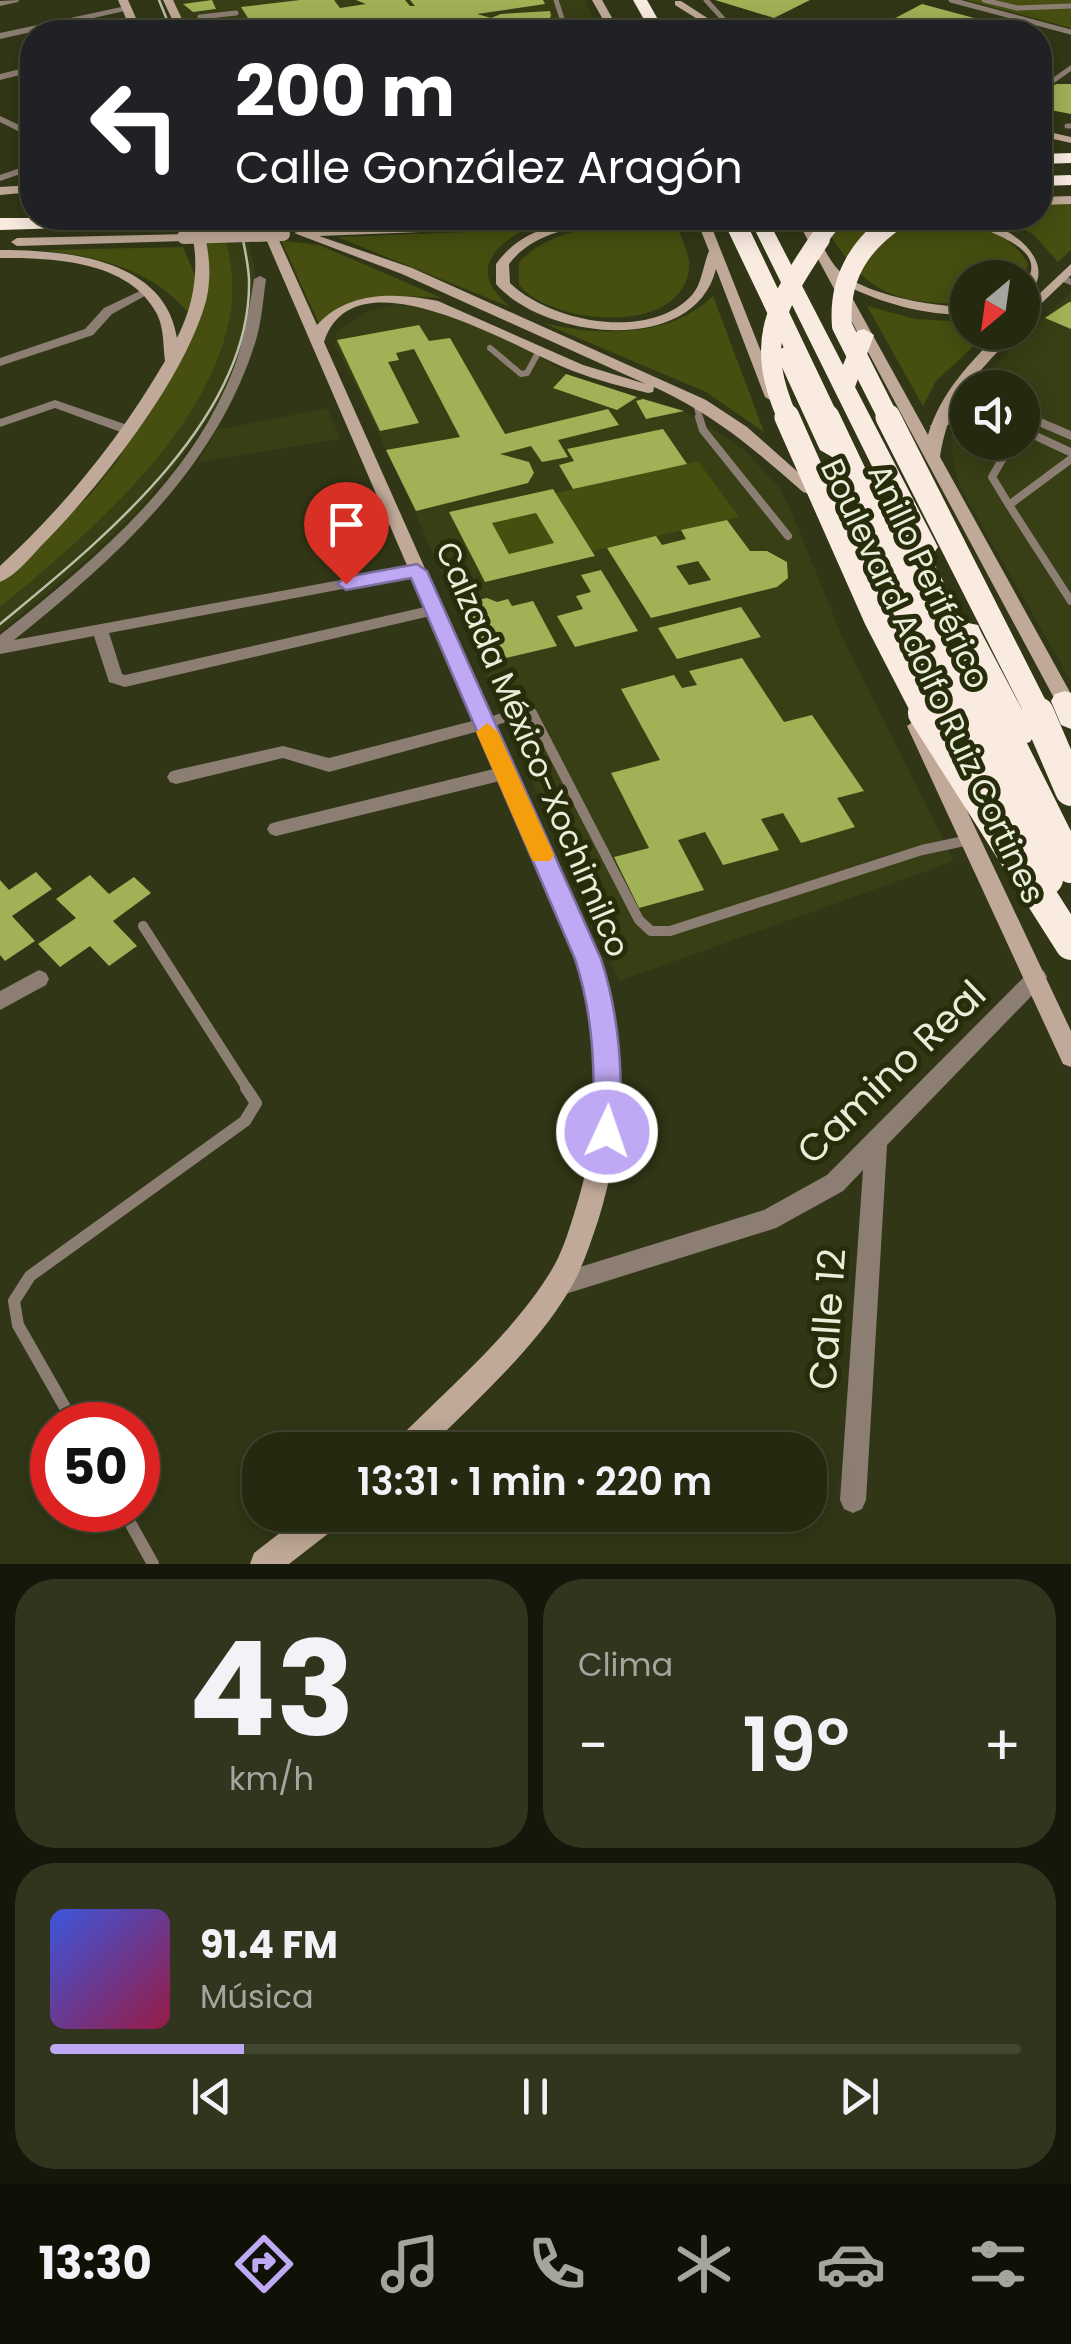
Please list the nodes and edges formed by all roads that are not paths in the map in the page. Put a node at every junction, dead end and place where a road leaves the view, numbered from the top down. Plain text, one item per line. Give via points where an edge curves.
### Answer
1 (15, 0) edge
2 (597, 0) edge
3 (706, 0) edge
4 (952, 0) edge
5 (984, 0) edge
6 (678, 1) edge
7 (0, 4) edge
8 (126, 4) edge
9 (1071, 6) edge
10 (236, 13) dead end
11 (604, 14) junction
12 (131, 19) joint
13 (63, 20) edge
14 (127, 20) edge
15 (202, 20) edge
16 (602, 20) edge
17 (608, 20) edge
18 (706, 20) edge
19 (725, 20) edge
20 (1026, 20) edge
21 (0, 161) edge
22 (18, 172) joint
23 (0, 178) edge
24 (147, 230) edge
25 (197, 230) edge
26 (227, 230) edge
27 (268, 230) edge
28 (382, 230) edge
29 (554, 230) edge
30 (708, 230) edge
31 (729, 230) edge
32 (739, 230) edge
33 (755, 230) edge
34 (764, 230) edge
35 (808, 230) edge
36 (829, 230) edge
37 (882, 230) edge
38 (1003, 230) edge
39 (300, 233) junction
40 (0, 242) edge
41 (715, 251) junction
42 (0, 254) edge
43 (1036, 260) edge
44 (830, 270) junction
45 (1068, 275) edge
46 (260, 280) dead end
47 (146, 292) junction
48 (1040, 301) edge
49 (950, 309) edge
50 (864, 335) junction
51 (317, 343) junction
52 (490, 348) dead end
53 (994, 350) edge
54 (539, 351) junction
55 (172, 361) junction
56 (0, 362) edge
57 (979, 370) edge
58 (845, 389) junction
59 (950, 396) edge
60 (691, 399) junction
61 (950, 420) edge
62 (1040, 422) edge
63 (0, 423) edge
64 (936, 426) junction
65 (131, 431) junction
66 (1071, 436) edge
67 (1040, 439) edge
68 (1071, 456) edge
69 (932, 459) junction
70 (1002, 460) edge
71 (1057, 472) junction
72 (1071, 479) edge
73 (808, 489) junction
74 (1009, 505) junction
75 (788, 536) dead end
76 (417, 571) junction
77 (0, 576) edge
78 (1071, 600) edge
79 (434, 610) junction
80 (100, 630) junction
81 (0, 646) edge
82 (1069, 710) edge
83 (484, 724) junction
84 (926, 746) junction
85 (506, 773) junction
86 (176, 776) dead end
87 (1071, 790) edge
88 (276, 829) dead end
89 (1071, 835) edge
90 (971, 840) junction
91 (1071, 867) edge
92 (143, 926) dead end
93 (1069, 944) edge
94 (1037, 977) junction
95 (39, 979) dead end
96 (0, 1002) edge
97 (1071, 1056) edge
98 (876, 1143) junction
99 (559, 1284) junction
100 (61, 1402) edge
101 (424, 1432) edge
102 (853, 1500) dead end
103 (135, 1532) edge
104 (310, 1532) edge
105 (282, 1559) edge
106 (153, 1564) edge

1 - 7 street
2 - 11 main road
3 - 19 lane
4 - 20 lane
5 - 9 lane via 1018,8
6 - 18 main road
8 - 12 main road
8 - 13 street
10 - 15 lane
11 - 16 main road
11 - 17 main road
12 - 14 lane
21 - 22 street
22 - 23 street
24 - 40 main road
25 - 55 main road via 203,282
26 - 39 main road, bridge
27 - 51 main road, Calzada México-Xochimilco
28 - 39 main road
29 - 41 main road via 524,242 502,264 504,284 526,304 604,325 672,315 704,287
30 - 41 main road, Boulevard Adolfo Ruiz Cortines
31 - 93 highway, Anillo Periférico
32 - 93 highway, bridge
33 - 91 highway, bridge
34 - 58 highway, Anillo Periférico
35 - 44 main road
36 - 93 highway, bridge via 772,326 774,379 917,701
37 - 87 highway, bridge via 846,276 842,326
38 - 43 main road
39 - 60 main road via 406,271
41 - 73 main road, Boulevard Adolfo Ruiz Cortines
42 - 47 main road via 82,262
44 - 49 main road via 906,305
44 - 50 main road
45 - 48 main road
46 - 81 street via 248,349 189,460 102,557
47 - 55 main road via 168,324
47 - 56 street via 108,312 88,332
50 - 58 highway
50 - 69 main road
51 - 54 main road via 325,323 340,312 398,299 432,304
51 - 76 main road, Calzada México-Xochimilco
52 - 54 lane via 522,374
53 - 57 main road
54 - 60 main road
55 - 65 main road
58 - 89 highway, Anillo Periférico
59 - 64 main road
60 - 73 main road via 742,430
60 - 75 lane via 703,430
61 - 64 street
62 - 66 street
63 - 65 street via 54,404
64 - 69 main road
65 - 77 main road via 74,506
67 - 68 street
68 - 71 lane
69 - 82 main road
70 - 74 lane via 992,477
71 - 72 lane
71 - 74 lane
73 - 84 main road, Boulevard Adolfo Ruiz Cortines
74 - 78 lane
76 - 79 main road, Calzada México-Xochimilco
76 - 80 street
79 - 80 street via 125,681 115,678
79 - 83 main road, Calzada México-Xochimilco
80 - 81 street
83 - 85 main road, Calzada México-Xochimilco
83 - 86 street via 329,766 284,752
83 - 90 lane via 530,709 639,920 651,930 670,931
84 - 90 main road, Boulevard Adolfo Ruiz Cortines
84 - 93 highway
85 - 88 street
85 - 99 main road, Calzada México-Xochimilco via 588,959 609,1059 600,1169
90 - 94 main road, Boulevard Adolfo Ruiz Cortines
92 - 100 lane via 256,1103 244,1121 30,1276 14,1302 18,1325
94 - 97 main road, Boulevard Adolfo Ruiz Cortines
94 - 98 street, Camino Real
95 - 96 street
98 - 99 street, Camino Real via 835,1183 768,1220
98 - 102 street, Calle 12
99 - 101 main road, Calzada México-Xochimilco
103 - 106 lane
104 - 105 main road

